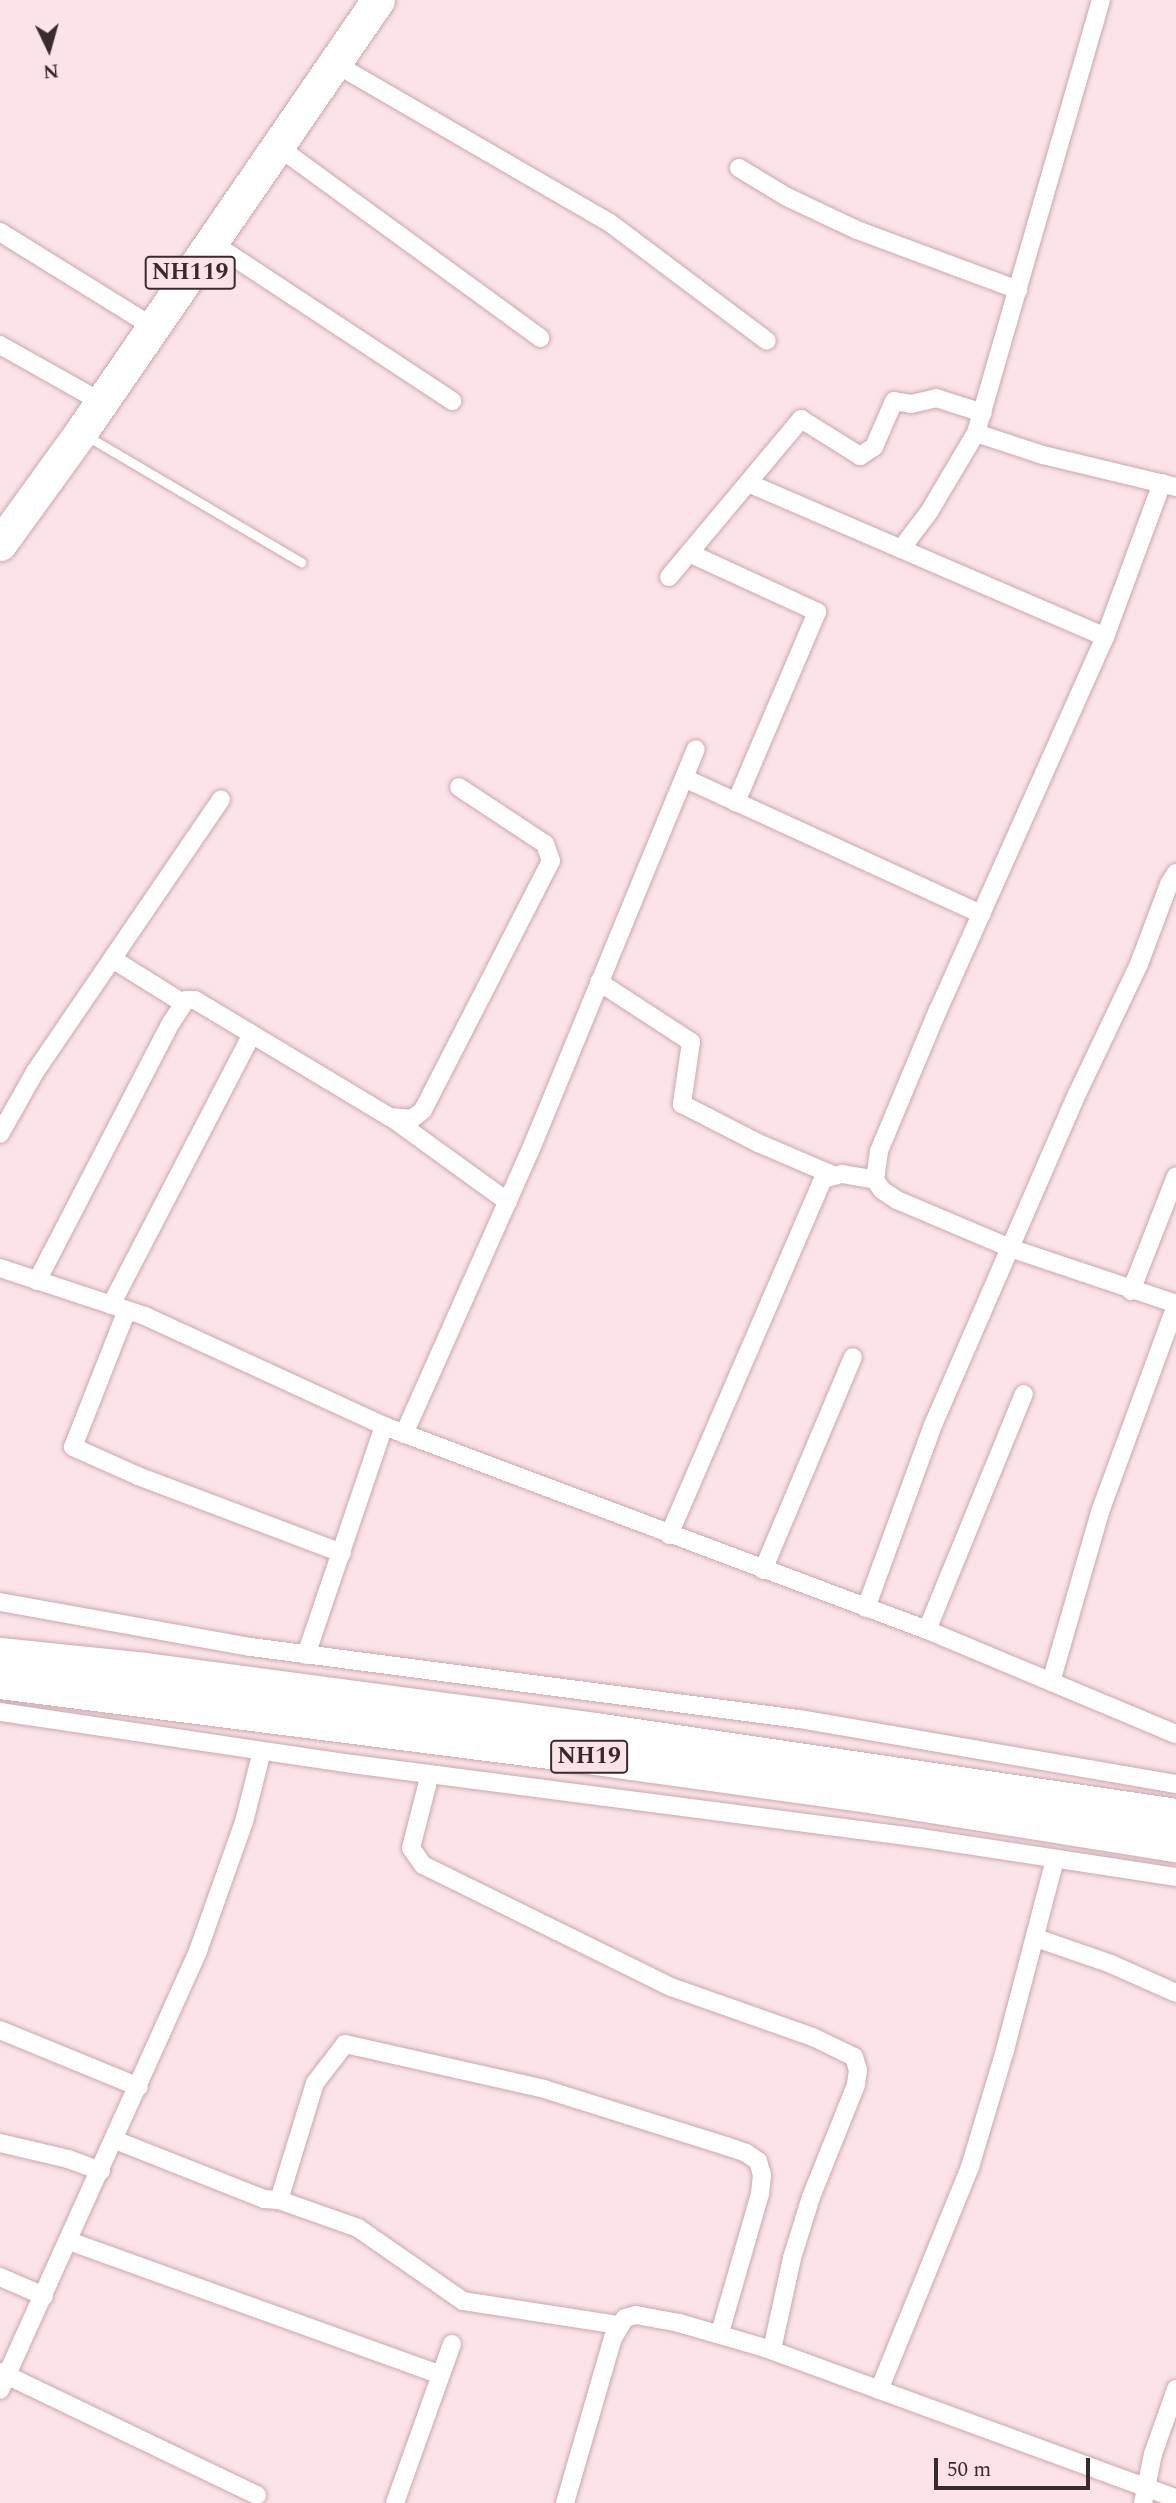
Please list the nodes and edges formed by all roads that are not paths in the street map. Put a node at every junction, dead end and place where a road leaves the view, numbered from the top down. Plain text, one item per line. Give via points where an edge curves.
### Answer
1 (377, 0) edge
2 (1101, 0) edge
3 (334, 63) junction
4 (277, 146) junction
5 (739, 168) dead end
6 (0, 232) edge
7 (211, 242) junction
8 (1018, 290) junction
9 (153, 327) junction
10 (540, 338) dead end
11 (767, 341) dead end
12 (0, 345) edge
13 (452, 401) dead end
14 (101, 402) junction
15 (983, 413) junction
16 (81, 432) junction
17 (976, 433) junction
18 (748, 482) junction
19 (1169, 485) edge
20 (0, 544) edge
21 (901, 549) junction
22 (690, 553) junction
23 (301, 562) dead end
24 (669, 577) dead end
25 (1105, 637) junction
26 (696, 749) dead end
27 (684, 778) junction
28 (458, 787) dead end
29 (221, 799) dead end
30 (736, 802) junction
31 (1176, 873) edge
32 (981, 914) junction
33 (114, 960) junction
34 (600, 982) junction
35 (183, 1003) junction
36 (251, 1034) junction
37 (390, 1117) junction
38 (0, 1134) edge
39 (833, 1175) junction
40 (1176, 1176) edge
41 (875, 1180) junction
42 (508, 1202) junction
43 (1010, 1248) junction
44 (0, 1268) edge
45 (37, 1281) junction
46 (1131, 1291) junction
47 (1176, 1305) edge
48 (119, 1308) junction
49 (853, 1357) dead end
50 (1024, 1394) dead end
51 (384, 1426) junction
52 (404, 1434) junction
53 (669, 1535) junction
54 (342, 1553) junction
55 (763, 1570) junction
56 (0, 1602) edge
57 (866, 1608) junction
58 (927, 1630) junction
59 (0, 1654) edge
60 (306, 1655) junction
61 (0, 1682) edge
62 (1051, 1682) junction
63 (0, 1712) edge
64 (1176, 1734) edge
65 (262, 1751) junction
66 (430, 1774) junction
67 (1176, 1784) edge
68 (1176, 1815) edge
69 (1176, 1845) edge
70 (1055, 1859) junction
71 (1176, 1877) edge
72 (1036, 1938) junction
73 (1176, 1993) edge
74 (0, 2030) edge
75 (138, 2087) junction
76 (115, 2140) junction
77 (0, 2143) edge
78 (101, 2171) junction
79 (279, 2200) junction
80 (69, 2241) junction
81 (0, 2277) edge
82 (44, 2296) junction
83 (618, 2325) junction
84 (720, 2333) junction
85 (452, 2344) dead end
86 (772, 2350) junction
87 (441, 2375) junction
88 (2, 2379) edge
89 (1176, 2389) edge
90 (879, 2390) junction
91 (257, 2494) dead end
92 (1144, 2494) edge
93 (1176, 2498) edge
94 (395, 2503) edge
95 (565, 2503) edge

1 - 3 highway, NH119
2 - 8 street
3 - 4 highway, NH119
3 - 11 street via 610,223
4 - 7 highway, NH119
4 - 10 street
5 - 8 street via 856,230
6 - 9 street
7 - 9 highway, NH119
7 - 13 street
8 - 15 street
9 - 14 highway, NH119
12 - 14 street
14 - 16 highway, NH119
15 - 17 street
15 - 18 street via 936,398 911,404 894,401 874,447 860,456 801,419
16 - 20 highway, NH119
16 - 23 lane
17 - 19 street via 1043,455
17 - 21 street
18 - 21 street
18 - 22 street
19 - 25 street
21 - 25 street
22 - 24 street
22 - 30 street via 817,612
25 - 32 street
26 - 27 street
27 - 30 street
27 - 34 street
28 - 37 street via 545,844 551,861 430,1100 412,1119
29 - 33 street
30 - 32 street
31 - 43 street
32 - 41 street via 879,1151
33 - 35 street
33 - 38 street via 35,1072
34 - 39 street via 691,1042 682,1104
34 - 42 street
35 - 36 street via 195,1000
35 - 45 street
36 - 37 street
36 - 48 street
37 - 42 street
39 - 41 street
39 - 53 street via 821,1182
40 - 46 street
41 - 43 street via 897,1200
42 - 52 street
43 - 46 street
43 - 57 street via 933,1425
44 - 45 street
45 - 48 street
46 - 47 street
47 - 62 street via 1100,1512
48 - 51 street via 229,1352
48 - 54 street via 73,1447
49 - 55 street
50 - 58 street
51 - 52 street
51 - 54 street
52 - 53 street
53 - 55 street
54 - 60 street
55 - 57 street
56 - 60 street
57 - 58 street
58 - 62 street
59 - 68 highway, NH19 via 595,1729
60 - 67 street via 799,1719
61 - 69 highway, NH19 via 656,1767
62 - 64 street
63 - 65 street
65 - 66 street
65 - 75 street via 224,1883
66 - 70 street
66 - 86 street via 411,1848 423,1865 671,1987 813,2037 854,2057 856,2085 811,2197
70 - 71 street
70 - 72 street
72 - 73 street
72 - 90 street via 966,2178
74 - 75 street
75 - 76 street
76 - 78 street
76 - 79 street via 264,2199
77 - 78 street
78 - 80 street
79 - 83 street via 358,2228 463,2301
79 - 84 street via 315,2083 345,2043 556,2092 746,2153 758,2161 760,2194
80 - 82 street
80 - 87 street
81 - 82 street
82 - 88 street
83 - 84 street via 636,2315
83 - 95 street
84 - 86 street
85 - 87 street
86 - 90 street
87 - 94 street
88 - 91 street
89 - 92 street via 1156,2442
90 - 92 street
92 - 93 street

